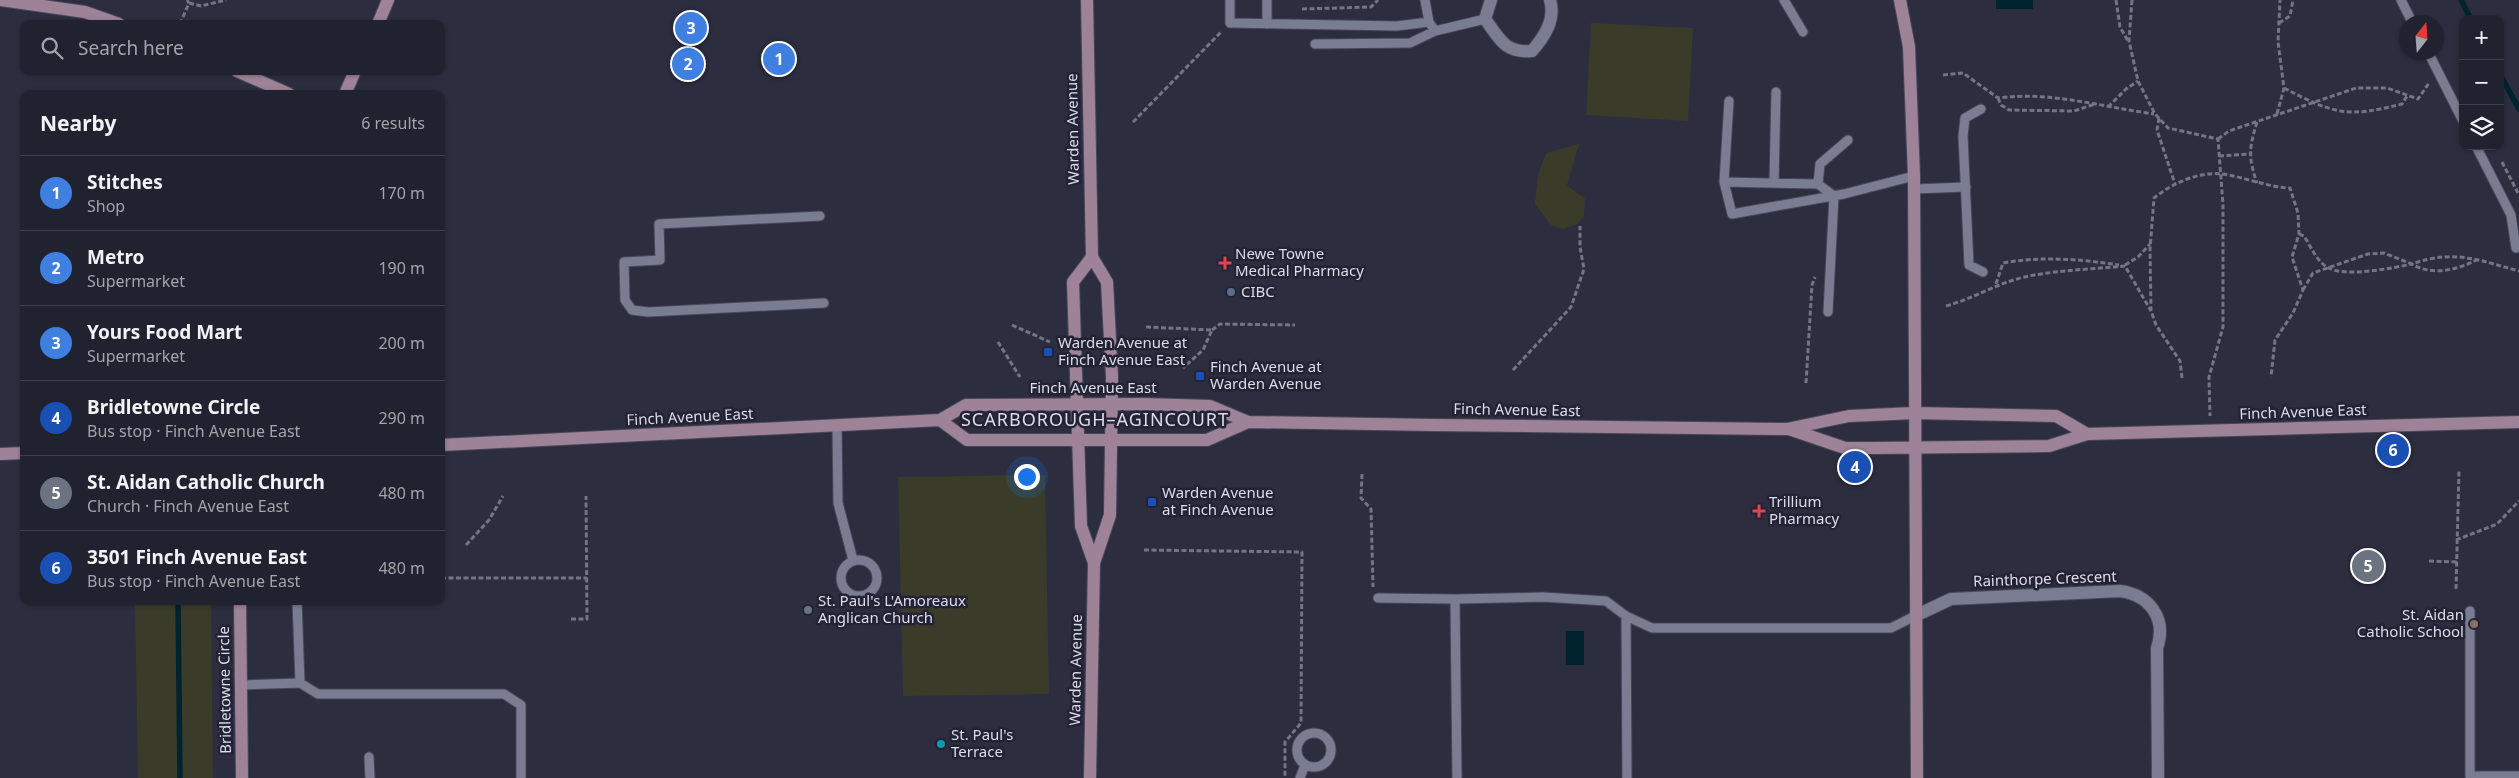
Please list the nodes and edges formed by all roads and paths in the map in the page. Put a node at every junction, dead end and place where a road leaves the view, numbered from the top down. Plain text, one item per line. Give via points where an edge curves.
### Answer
1 (1, 0) edge
2 (226, 0) edge
3 (388, 0) edge
4 (1087, 0) edge
5 (1230, 0) edge
6 (1267, 0) edge
7 (1378, 0) edge
8 (1425, 0) edge
9 (1491, 0) edge
10 (1550, 0) edge
11 (1784, 0) edge
12 (1900, 0) edge
13 (2116, 0) edge
14 (2132, 0) edge
15 (2280, 0) edge
16 (2293, 0) edge
17 (2401, 0) edge
18 (188, 1) edge
19 (1292, 9) dead end
20 (2408, 15) edge
21 (1485, 19) junction
22 (107, 20) edge
23 (181, 20) edge
24 (380, 20) edge
25 (1429, 22) junction
26 (1230, 24) junction
27 (1267, 24) junction
28 (2279, 24) junction
29 (1435, 31) junction
30 (1803, 32) dead end
31 (2129, 41) junction
32 (1315, 44) dead end
33 (2432, 60) edge
34 (246, 75) edge
35 (353, 75) edge
36 (1943, 75) dead end
37 (2440, 77) junction
38 (2138, 81) junction
39 (2284, 88) junction
40 (280, 90) edge
41 (347, 90) edge
42 (1776, 92) dead end
43 (2407, 96) junction
44 (1998, 98) junction
45 (1729, 101) dead end
46 (2315, 102) junction
47 (2095, 104) junction
48 (2108, 107) junction
49 (1981, 109) dead end
50 (2459, 113) edge
51 (2155, 114) junction
52 (2277, 115) junction
53 (2159, 118) junction
54 (2258, 121) junction
55 (1133, 122) dead end
56 (2218, 139) junction
57 (1848, 140) dead end
58 (2478, 150) edge
59 (2250, 154) junction
60 (2498, 154) dead end
61 (2219, 156) junction
62 (2221, 174) junction
63 (1724, 182) junction
64 (1914, 182) junction
65 (1774, 183) junction
66 (2257, 183) junction
67 (1818, 184) junction
68 (2175, 184) junction
69 (1966, 187) junction
70 (2519, 195) edge
71 (1834, 196) junction
72 (820, 216) dead end
73 (1580, 226) dead end
74 (2299, 234) junction
75 (2151, 243) junction
76 (2516, 248) dead end
77 (1092, 257) junction
78 (2476, 259) junction
79 (2412, 264) junction
80 (2125, 266) junction
81 (1818, 268) dead end
82 (2328, 268) junction
83 (2519, 271) edge
84 (1983, 272) dead end
85 (1996, 285) junction
86 (2303, 290) junction
87 (824, 304) dead end
88 (1946, 306) dead end
89 (2151, 311) junction
90 (1828, 312) dead end
91 (1012, 325) dead end
92 (1295, 325) dead end
93 (1146, 327) dead end
94 (1212, 330) junction
95 (998, 342) dead end
96 (1050, 342) dead end
97 (1183, 368) dead end
98 (1513, 370) dead end
99 (1020, 377) dead end
100 (2271, 377) dead end
101 (2182, 378) dead end
102 (1806, 383) dead end
103 (1110, 403) junction
104 (1078, 404) junction
105 (1914, 413) junction
106 (940, 420) junction
107 (1248, 422) junction
108 (2519, 422) edge
109 (838, 426) junction
110 (1787, 429) junction
111 (2211, 431) junction
112 (2087, 434) junction
113 (1079, 439) junction
114 (1110, 439) junction
115 (445, 445) edge
116 (1914, 449) junction
117 (20, 453) edge
118 (0, 454) edge
119 (2459, 470) dead end
120 (1362, 474) dead end
121 (504, 496) dead end
122 (586, 496) dead end
123 (2519, 501) edge
124 (2456, 540) junction
125 (466, 545) dead end
126 (1144, 550) dead end
127 (853, 560) junction
128 (2429, 561) dead end
129 (2457, 562) junction
130 (1094, 563) junction
131 (445, 578) edge
132 (588, 578) junction
133 (2456, 589) dead end
134 (1378, 598) joint
135 (1455, 599) junction
136 (240, 605) edge
137 (297, 605) edge
138 (2470, 611) dead end
139 (1626, 616) junction
140 (1916, 616) junction
141 (571, 620) dead end
142 (241, 684) junction
143 (300, 684) junction
144 (369, 757) dead end
145 (1305, 765) junction
146 (2519, 776) edge
147 (242, 778) edge
148 (370, 778) edge
149 (522, 778) edge
150 (1090, 778) edge
151 (1285, 778) edge
152 (1300, 778) edge
153 (1457, 778) edge
154 (1627, 778) edge
155 (1917, 778) edge
156 (2158, 778) edge

1 - 22 main road via 84,12
2 - 18 path via 201,6
3 - 24 main road
4 - 77 main road, Warden Avenue
5 - 26 lane
6 - 27 lane
7 - 19 path via 1371,7
8 - 25 lane
9 - 21 street
10 - 21 street via 1553,8 1547,34 1532,51 1519,52 1506,47
11 - 30 lane
12 - 64 main road via 1909,47
13 - 31 path via 2120,27
14 - 31 path
15 - 28 path
16 - 28 path via 2290,16
17 - 20 lane
18 - 23 path
21 - 29 lane
25 - 27 lane via 1397,26
25 - 29 lane
26 - 27 lane
26 - 55 path
28 - 39 path via 2279,61
29 - 32 lane via 1410,43
31 - 38 path
33 - 37 lane
34 - 40 main road
35 - 41 main road
36 - 44 path via 1963,74
37 - 43 path via 2426,85 2418,99
37 - 50 lane
38 - 48 path
38 - 51 path
39 - 46 path
39 - 52 path
42 - 65 lane
43 - 46 path via 2387,88 2356,88
43 - 46 path via 2402,104 2369,112 2331,110
44 - 47 path via 2019,95
44 - 47 path via 2009,110 2074,112
45 - 63 lane
46 - 52 path
47 - 48 path
48 - 51 path
49 - 69 lane via 1965,118
51 - 53 path
52 - 54 path
53 - 56 path via 2168,128
53 - 68 path via 2157,130
54 - 56 path
54 - 59 path via 2249,147
56 - 61 path
57 - 67 lane via 1820,164
58 - 76 lane via 2511,216
59 - 61 path
59 - 66 path
60 - 70 path
61 - 62 path
62 - 66 path
62 - 68 path via 2194,177
62 - 111 path via 2223,327 2210,377
63 - 65 lane
63 - 71 lane via 1732,214
64 - 69 lane
64 - 71 lane
64 - 105 main road
65 - 67 lane
66 - 74 path via 2290,188 2298,213
67 - 71 lane
68 - 75 path via 2154,198
69 - 84 lane via 1969,265
71 - 90 lane
72 - 87 lane via 659,224 660,260 624,262 625,300 632,310 648,312
73 - 98 path via 1584,270 1571,307
74 - 82 path via 2304,236 2317,258
74 - 86 path via 2292,257
75 - 80 path
75 - 89 path
77 - 103 main road, Warden Avenue via 1107,282 1112,377
77 - 104 main road, Warden Avenue via 1073,282
78 - 79 path via 2460,255 2431,257
78 - 79 path via 2467,265 2435,271 2420,270
78 - 83 path
79 - 82 path via 2349,271
79 - 82 path via 2384,253 2368,254
80 - 85 path via 2030,276
80 - 85 path via 2075,259 2030,258 2003,263
80 - 89 path
81 - 102 path via 1812,284
82 - 86 path via 2313,273
85 - 88 path via 1968,300
86 - 100 path via 2293,313 2275,340
89 - 101 path via 2156,325 2180,361
91 - 96 path
92 - 94 path via 1220,324
93 - 94 path
94 - 97 path via 1203,350
95 - 99 path
103 - 104 main road, Finch Avenue East
103 - 107 main road, Finch Avenue East via 1210,406
103 - 114 main road, Warden Avenue
104 - 106 main road, Finch Avenue East via 966,406
104 - 113 main road, Warden Avenue
105 - 110 main road, Finch Avenue East via 1849,416
105 - 112 main road, Finch Avenue East via 2056,416
105 - 116 main road
106 - 109 main road, Finch Avenue East
106 - 113 main road, Finch Avenue East via 967,440
107 - 110 main road, Finch Avenue East
107 - 114 main road, Finch Avenue East via 1206,440
108 - 111 main road, Finch Avenue East
109 - 115 main road, Finch Avenue East
109 - 127 lane via 838,503
110 - 116 main road, Finch Avenue East via 1845,448
111 - 112 main road, Finch Avenue East
112 - 116 main road, Finch Avenue East via 2049,446
113 - 114 main road, Finch Avenue East
113 - 130 main road, Warden Avenue via 1081,526
114 - 130 main road, Warden Avenue via 1110,515
116 - 140 main road
117 - 118 main road
119 - 124 path
120 - 134 path via 1361,498 1371,509 1371,583
121 - 125 path via 489,520
122 - 132 path
123 - 124 path via 2497,524
124 - 129 path
126 - 151 path via 1302,552 1301,723 1285,742
127 - 127 lane via 841,574 843,586 852,594 864,595 874,589 878,578 874,566 864,560
128 - 129 path
129 - 133 path
130 - 150 main road, Warden Avenue
131 - 132 path
132 - 141 path via 587,620
134 - 135 lane
135 - 139 lane via 1543,597 1606,601
135 - 153 lane
136 - 142 main road, Bridletowne Circle
137 - 143 lane
138 - 146 lane via 2470,776
139 - 140 lane via 1652,628 1891,628
139 - 154 lane
140 - 155 main road
140 - 156 street, Rainthorpe Crescent via 1951,599 2120,591 2138,595 2152,607 2161,630 2157,648
142 - 143 lane
142 - 147 main road, Bridletowne Circle
143 - 149 lane via 318,694 504,694 521,705
144 - 148 lane
145 - 145 lane via 1297,755 1297,743 1305,734 1317,732 1328,738 1332,750 1327,762 1317,767
145 - 152 lane

